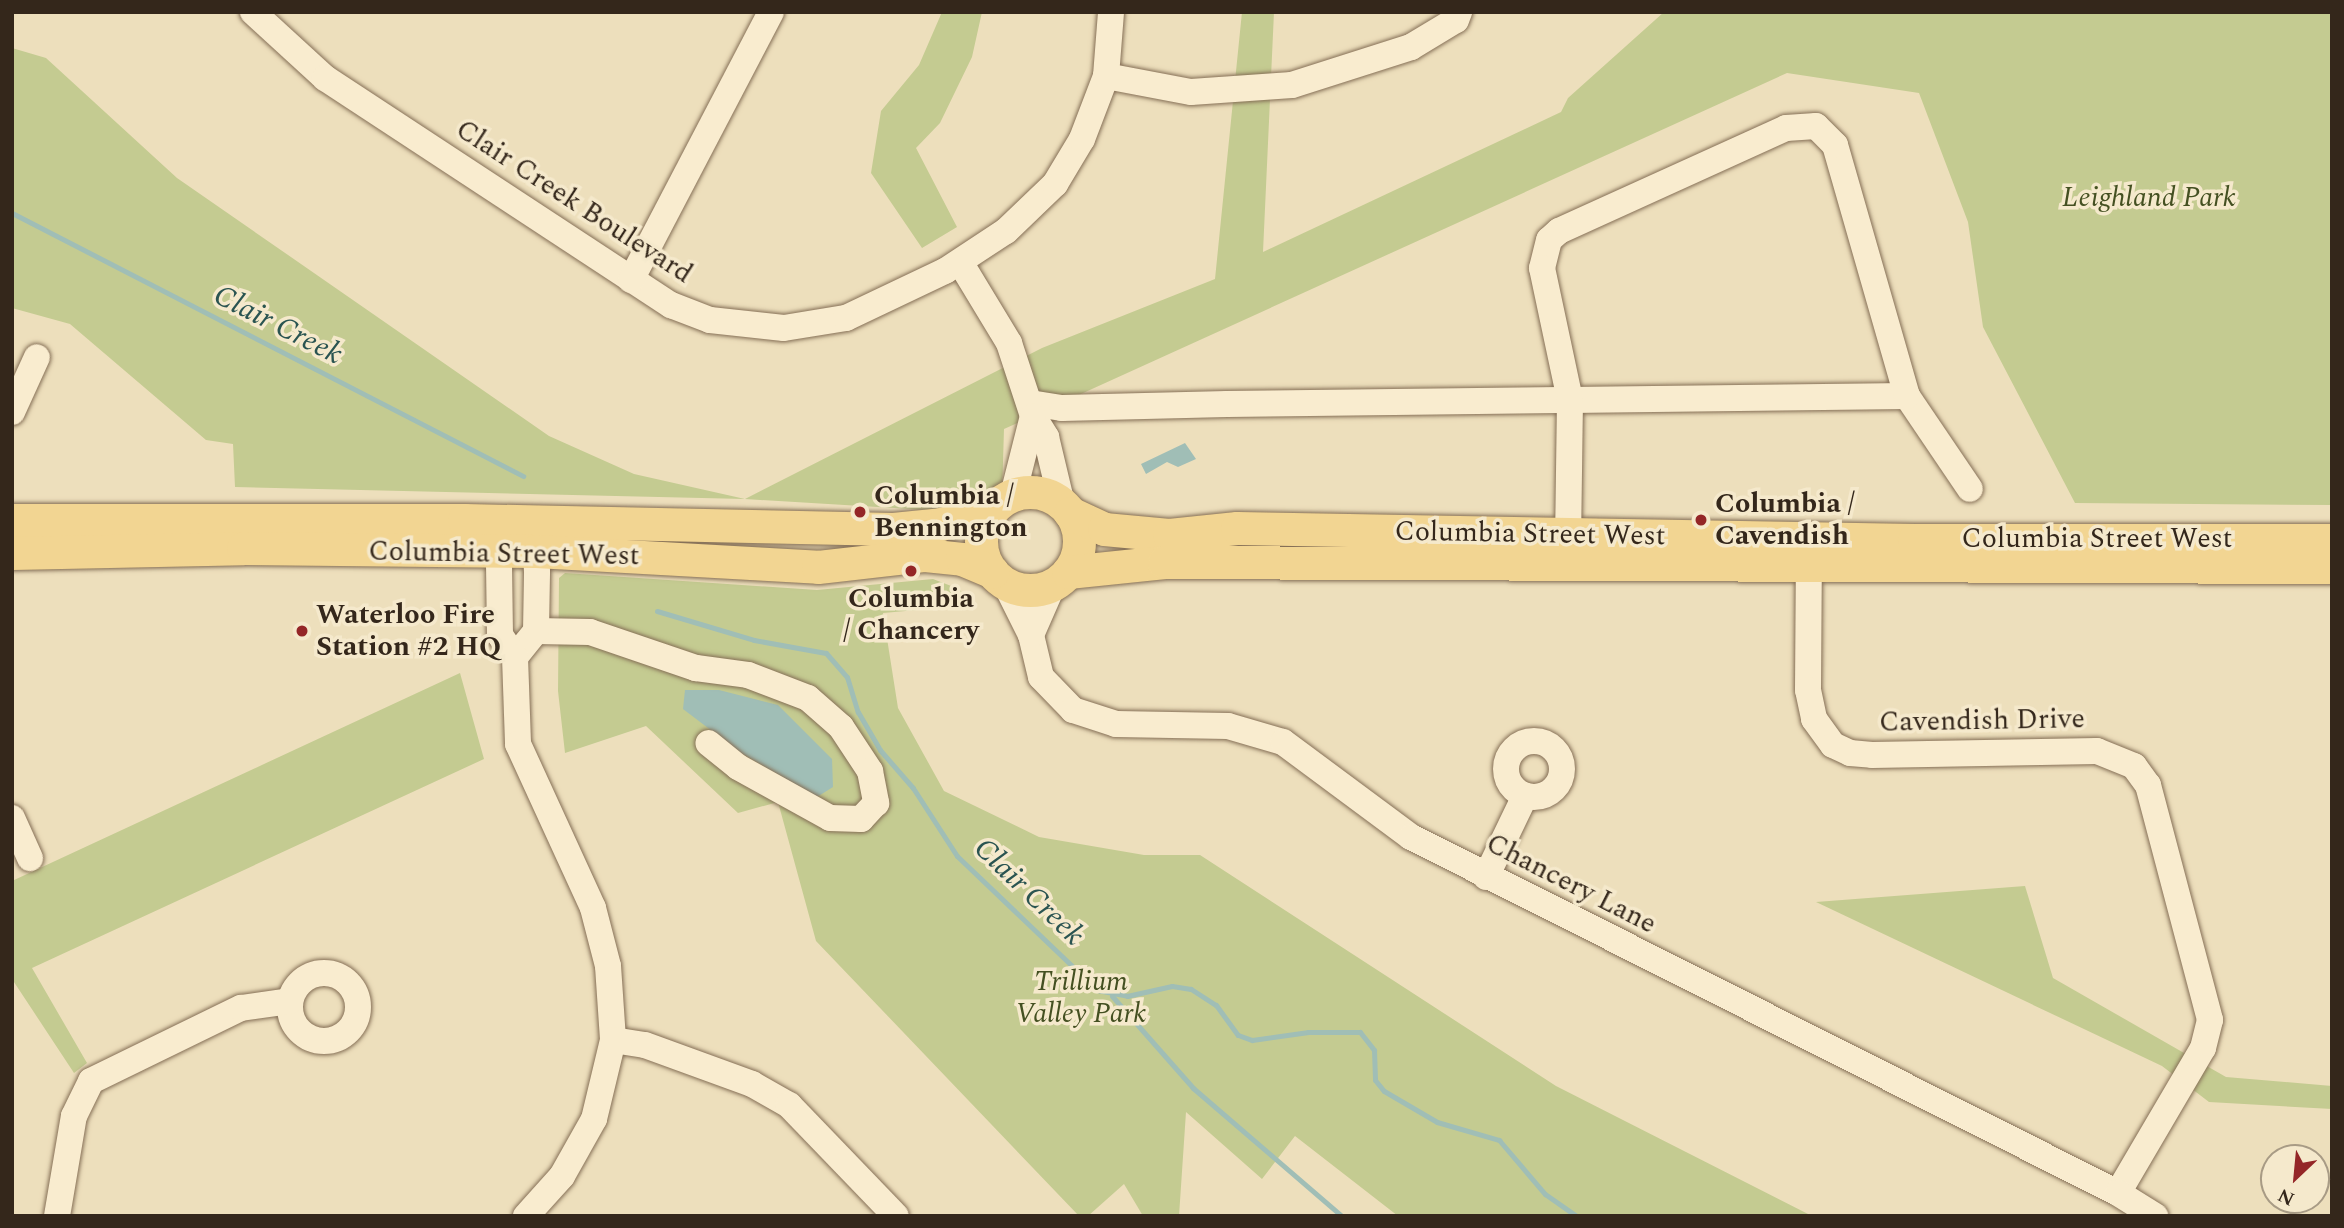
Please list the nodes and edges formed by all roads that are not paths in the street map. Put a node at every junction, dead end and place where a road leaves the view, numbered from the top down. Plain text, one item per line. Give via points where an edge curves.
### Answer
1 (253, 12) edge
2 (771, 12) edge
3 (1111, 12) edge
4 (1465, 15) edge
5 (1106, 76) junction
6 (961, 262) junction
7 (631, 280) junction
8 (37, 357) dead end
9 (1907, 396) junction
10 (1570, 400) junction
11 (1030, 402) junction
12 (12, 412) edge
13 (1970, 489) dead end
14 (1003, 502) junction
15 (1066, 508) junction
16 (12, 520) edge
17 (517, 521) junction
18 (244, 533) junction
19 (1569, 535) junction
20 (2332, 540) edge
21 (499, 551) junction
22 (536, 551) junction
23 (1809, 552) junction
24 (12, 553) edge
25 (2332, 567) edge
26 (999, 578) junction
27 (1060, 579) junction
28 (536, 631) junction
29 (1031, 635) junction
30 (515, 657) junction
31 (708, 743) dead end
32 (1525, 796) dead end
33 (12, 818) edge
34 (30, 858) dead end
35 (1486, 877) junction
36 (290, 1001) dead end
37 (613, 1040) junction
38 (2118, 1193) junction
39 (57, 1216) edge
40 (526, 1216) edge
41 (897, 1216) edge
42 (2155, 1216) edge

1 - 7 street, Clair Creek Boulevard via 324,78
2 - 7 street
3 - 5 street, Clair Creek Boulevard
4 - 5 street via 1411,47 1292,85 1191,92
5 - 6 street, Clair Creek Boulevard via 1082,139 1055,184 1006,231
6 - 7 street, Clair Creek Boulevard via 880,305 809,327 760,328 710,320 671,305
6 - 11 street via 1009,343
8 - 12 street
9 - 10 street
9 - 10 street via 1835,145 1826,132 1806,124 1774,133 1559,231 1549,240 1542,268
9 - 13 street
10 - 11 street via 1062,408
10 - 19 street
11 - 14 street
11 - 15 street via 1046,438
14 - 15 main road via 1038,493
14 - 17 main road, Columbia Street West via 941,524 893,529
14 - 26 main road via 982,533 985,560
15 - 19 main road, Columbia Street West via 1104,529 1169,535 1237,528
15 - 27 main road via 1079,543
16 - 18 main road, Columbia Street West
17 - 18 main road, Columbia Street West
17 - 21 street
17 - 22 street
18 - 21 main road, Columbia Street West
18 - 24 main road, Columbia Street West
19 - 23 main road, Columbia Street West
20 - 23 main road, Columbia Street West
21 - 22 main road, Columbia Street West
21 - 30 street via 500,635
22 - 26 main road, Columbia Street West via 818,567 925,555 962,559
22 - 28 street
23 - 25 main road, Columbia Street West
23 - 27 main road, Columbia Street West via 1164,562
23 - 38 street, Cavendish Drive via 1808,690 1814,719 1833,745 1850,753 1872,755 2098,751 2134,766 2148,785 2207,992 2210,1020 2203,1048
26 - 27 main road via 1028,590
26 - 29 street, Chancery Lane
27 - 29 street
28 - 30 street
28 - 31 street via 590,632 696,667 748,675 808,698 841,727 870,771 876,803 861,818 830,818 738,767
29 - 35 street, Chancery Lane via 1041,677 1073,710 1116,724 1228,726 1283,742 1411,837
30 - 37 street via 518,744 593,908 608,966
32 - 35 street
33 - 34 street
35 - 38 street, Chancery Lane
36 - 39 street via 241,1008 91,1081 74,1116
37 - 40 street via 594,1119 562,1176
37 - 41 street via 645,1045 752,1084 789,1105
38 - 42 street, Chancery Lane

